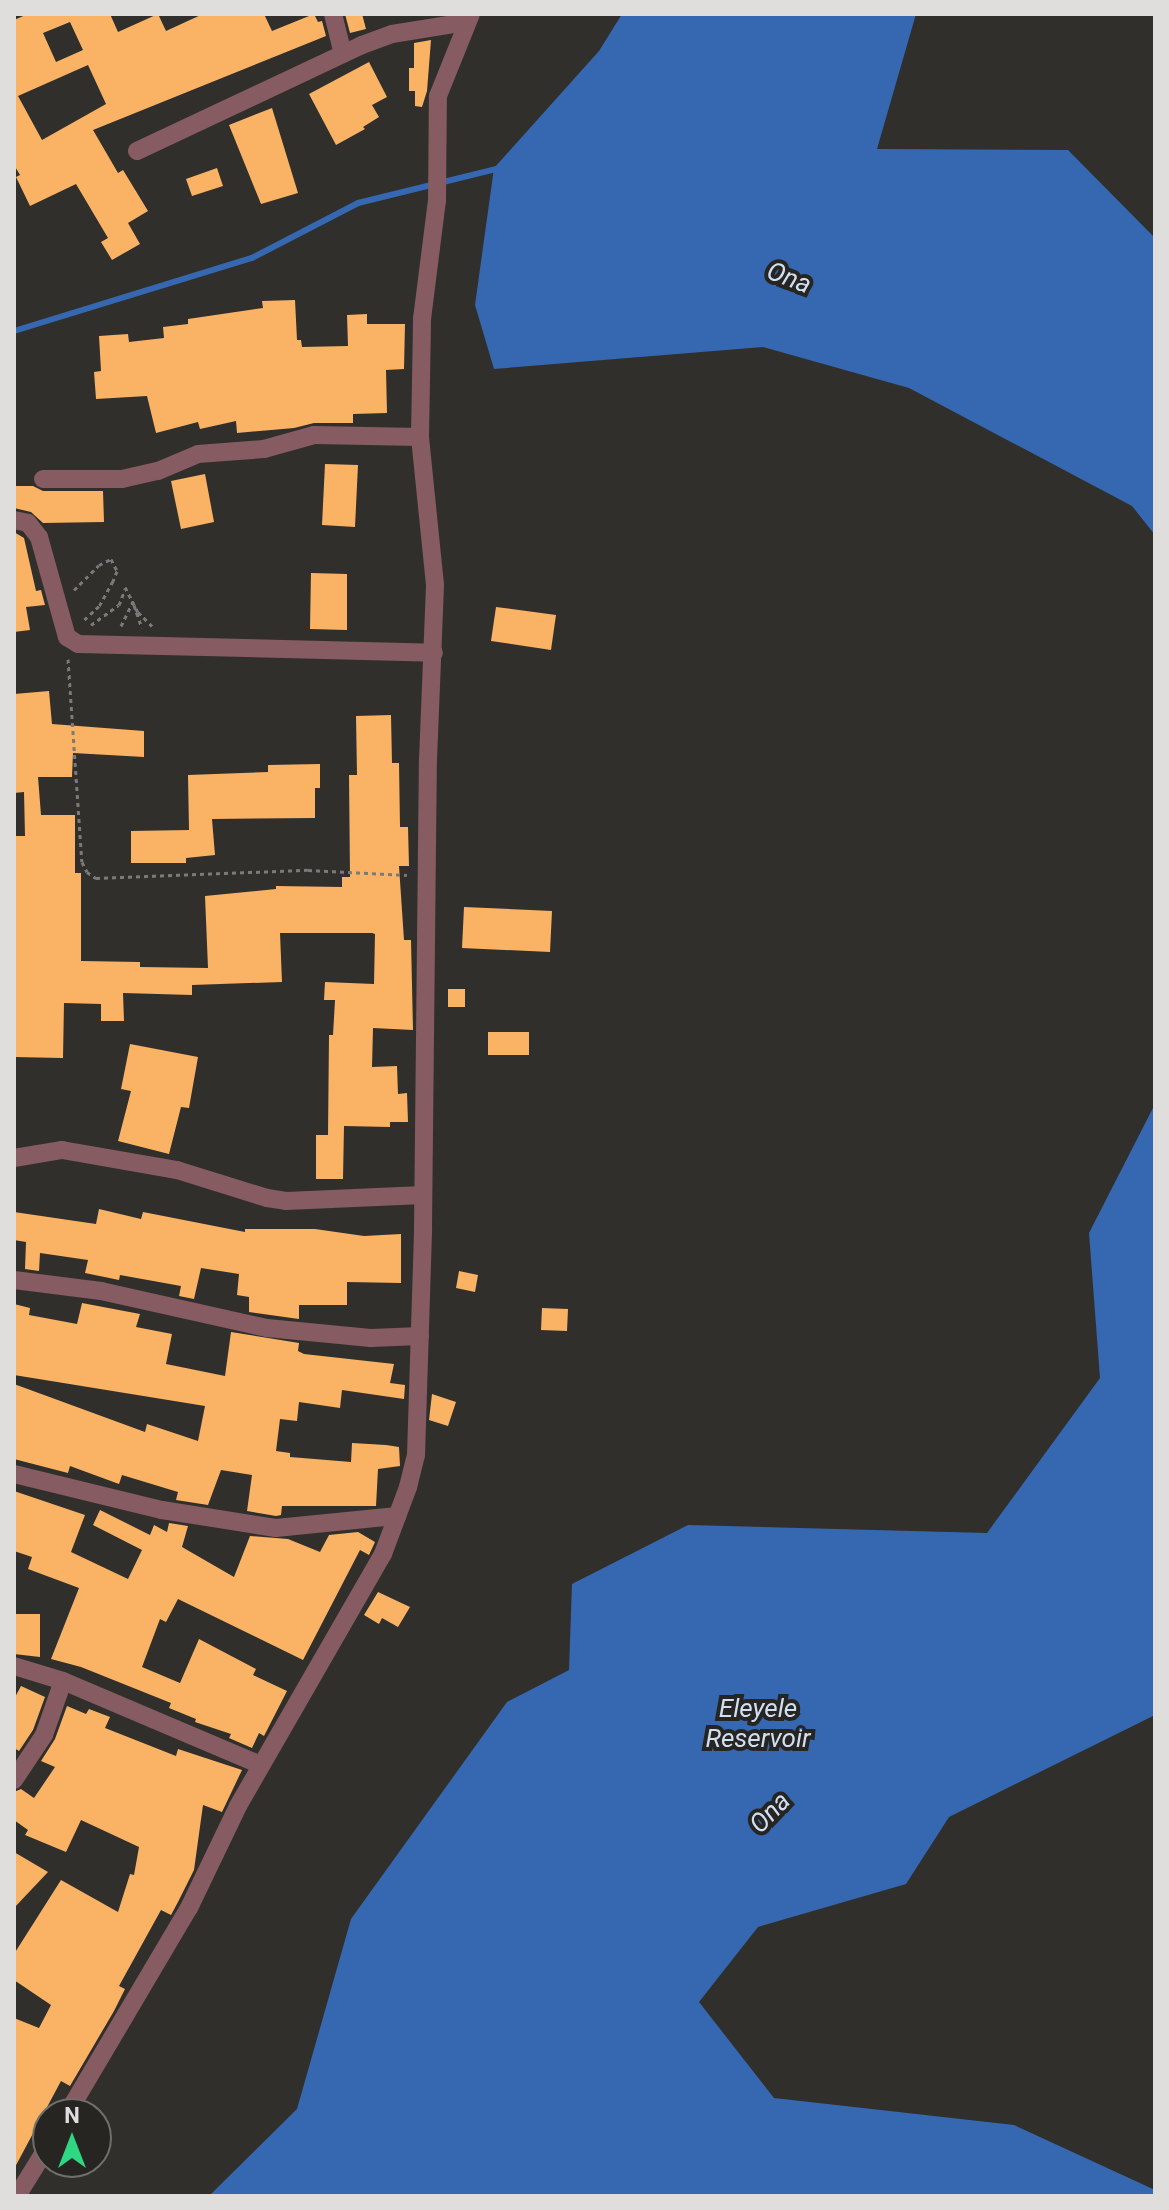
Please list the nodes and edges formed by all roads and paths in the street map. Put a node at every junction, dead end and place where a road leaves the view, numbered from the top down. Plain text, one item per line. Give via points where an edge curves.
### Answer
1 (333, 14) edge
2 (469, 18) edge
3 (343, 54) junction
4 (137, 151) dead end
5 (420, 437) junction
6 (43, 479) dead end
7 (14, 520) edge
8 (133, 601) junction
9 (60, 613) junction
10 (72, 641) junction
11 (109, 646) junction
12 (150, 647) junction
13 (180, 648) junction
14 (434, 653) junction
15 (427, 875) junction
16 (14, 1158) edge
17 (423, 1195) junction
18 (14, 1280) edge
19 (420, 1336) junction
20 (14, 1474) edge
21 (397, 1516) junction
22 (14, 1666) edge
23 (63, 1681) junction
24 (261, 1765) junction
25 (14, 1780) edge
26 (76, 2098) edge
27 (32, 2172) edge
28 (17, 2196) edge

1 - 3 street
2 - 3 street via 392,34
2 - 5 street via 438,96 437,201 422,319
3 - 4 street
5 - 6 street via 314,435 264,449 198,454 122,479
5 - 14 street via 435,585
7 - 9 street via 28,523 39,537
8 - 10 path via 125,587 119,605
8 - 11 path
8 - 12 path
8 - 13 path via 152,626 170,635
9 - 10 street
9 - 10 path via 82,581 111,559 117,571 113,581
10 - 11 street
10 - 15 path via 82,862 96,878 308,870
11 - 12 street
12 - 13 street
13 - 14 street
14 - 15 street
15 - 17 street
16 - 17 street via 62,1150 177,1170 286,1201
17 - 19 street
18 - 19 street via 101,1291 267,1328 371,1338
19 - 21 street via 416,1455
20 - 21 street via 162,1510 276,1528
21 - 24 street via 383,1554
22 - 23 street
23 - 24 street
23 - 25 street via 44,1735
24 - 26 street via 189,1908
27 - 28 street

